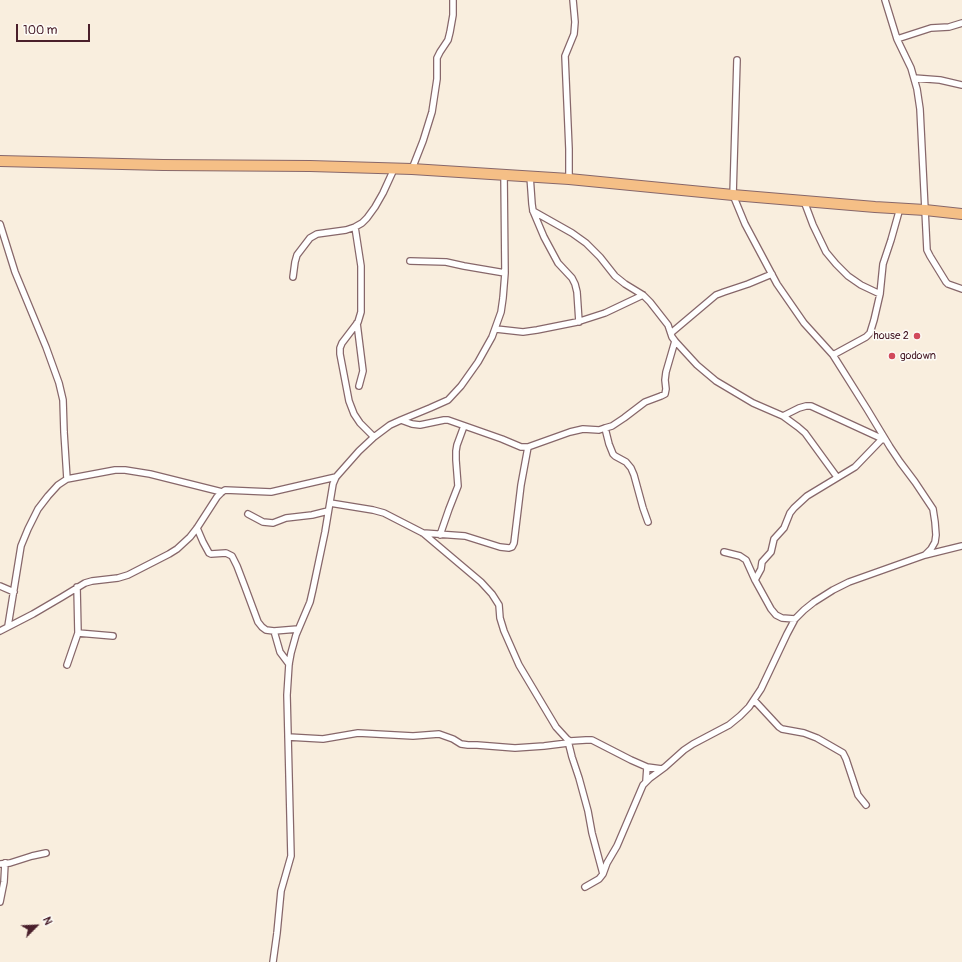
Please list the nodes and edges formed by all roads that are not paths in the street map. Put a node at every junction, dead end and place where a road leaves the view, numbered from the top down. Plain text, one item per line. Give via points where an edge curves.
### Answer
1 (453, 0) edge
2 (573, 0) edge
3 (885, 0) edge
4 (962, 23) edge
5 (897, 39) junction
6 (737, 60) dead end
7 (914, 78) junction
8 (962, 85) edge
9 (0, 161) edge
10 (394, 169) junction
11 (412, 169) junction
12 (504, 174) junction
13 (530, 176) junction
14 (569, 179) junction
15 (733, 195) junction
16 (804, 201) junction
17 (900, 208) junction
18 (925, 210) junction
19 (533, 211) junction
20 (962, 214) edge
21 (0, 224) edge
22 (355, 227) junction
23 (410, 261) dead end
24 (505, 273) junction
25 (772, 274) junction
26 (293, 277) dead end
27 (962, 289) edge
28 (880, 294) junction
29 (642, 295) junction
30 (579, 322) junction
31 (357, 323) junction
32 (496, 329) junction
33 (671, 333) junction
34 (675, 341) junction
35 (833, 356) junction
36 (358, 386) dead end
37 (783, 416) junction
38 (401, 420) junction
39 (464, 426) junction
40 (605, 428) junction
41 (374, 437) junction
42 (884, 439) junction
43 (528, 447) junction
44 (336, 477) junction
45 (837, 477) junction
46 (67, 479) junction
47 (222, 492) junction
48 (330, 503) junction
49 (328, 511) junction
50 (248, 514) dead end
51 (648, 522) dead end
52 (197, 528) junction
53 (423, 534) junction
54 (440, 535) junction
55 (962, 546) edge
56 (724, 552) dead end
57 (925, 555) junction
58 (755, 580) junction
59 (0, 586) edge
60 (78, 587) junction
61 (14, 592) junction
62 (796, 618) junction
63 (8, 626) junction
64 (298, 630) junction
65 (0, 631) edge
66 (274, 631) junction
67 (78, 632) junction
68 (113, 636) dead end
69 (289, 664) junction
70 (67, 665) dead end
71 (754, 700) junction
72 (288, 738) junction
73 (568, 742) junction
74 (647, 767) junction
75 (662, 769) junction
76 (646, 781) junction
77 (866, 805) dead end
78 (46, 853) dead end
79 (2, 864) edge
80 (603, 874) junction
81 (585, 886) dead end
82 (0, 902) edge
83 (273, 962) edge

1 - 11 street via 448,40 437,58 432,112 424,141
2 - 14 street via 574,34 565,56
3 - 5 street
4 - 5 street via 950,27 931,28
5 - 7 street
6 - 15 street
7 - 8 street
7 - 18 street via 920,109
9 - 10 highway
10 - 11 highway
10 - 22 street via 371,213
11 - 12 highway
12 - 13 highway
12 - 24 street
13 - 14 highway
13 - 19 street
14 - 15 highway
15 - 16 highway
15 - 25 street
16 - 17 highway
16 - 28 street via 826,252 848,276
17 - 18 highway
17 - 28 street via 883,264
18 - 20 highway
18 - 27 street via 927,250 948,284
19 - 29 street via 586,243 616,276
19 - 30 street via 550,250 575,284
21 - 46 street via 15,272 59,383 63,400
22 - 26 street via 317,234 310,238 297,254
22 - 31 street via 361,266 361,312
23 - 24 street via 446,262
24 - 32 street via 501,312
25 - 33 street via 716,295
25 - 35 street via 804,323
28 - 35 street via 870,333
29 - 30 street
29 - 33 street via 668,324
30 - 32 street via 523,332
31 - 36 street via 363,371
31 - 41 street via 342,343 340,354 354,414
32 - 38 street via 478,362 448,400
33 - 34 street
34 - 37 street via 697,365 716,380 753,403
34 - 40 street via 666,372 665,394 645,402 612,426
35 - 42 street
37 - 42 street via 799,408 811,406
37 - 45 street via 805,433
38 - 39 street via 420,425 448,420
38 - 41 street
39 - 43 street via 521,447
39 - 54 street via 456,451 458,486
40 - 43 street via 570,432
40 - 51 street via 613,454 626,462 632,472
41 - 44 street
42 - 45 street via 855,467
42 - 57 street via 932,509 935,542
43 - 54 street via 512,547 500,547 466,536
44 - 47 street via 271,492
44 - 48 street
45 - 58 street via 807,496 790,513 784,528 774,539 771,552 762,562
46 - 47 street via 125,470
46 - 61 street via 48,496 32,520 21,546
47 - 52 street
48 - 49 street
48 - 53 street via 384,513
49 - 50 street via 286,518 273,523 263,522
49 - 64 street via 310,602
52 - 60 street via 173,551 128,575 92,581
52 - 66 street via 209,553 226,553 232,556 258,622 266,630
53 - 54 street
53 - 73 street via 492,594 519,665 556,727
55 - 57 street
56 - 58 street via 746,560
57 - 62 street via 833,590
58 - 62 street via 776,615 782,618
59 - 61 street
60 - 63 street
60 - 67 street
61 - 63 street
62 - 71 street
63 - 65 street
64 - 66 street
64 - 69 street
66 - 69 street via 280,652
67 - 68 street
67 - 70 street
69 - 72 street
71 - 75 street via 729,725 693,744
71 - 77 street via 782,730 804,733 842,753 858,795
72 - 73 street via 323,739 358,733 413,736 439,734 461,744 515,748
72 - 83 street via 290,856 281,891
73 - 74 street via 592,740
73 - 80 street
74 - 75 street
74 - 76 street
75 - 76 street
76 - 80 street
78 - 79 street
79 - 82 street via 4,882
80 - 81 street

